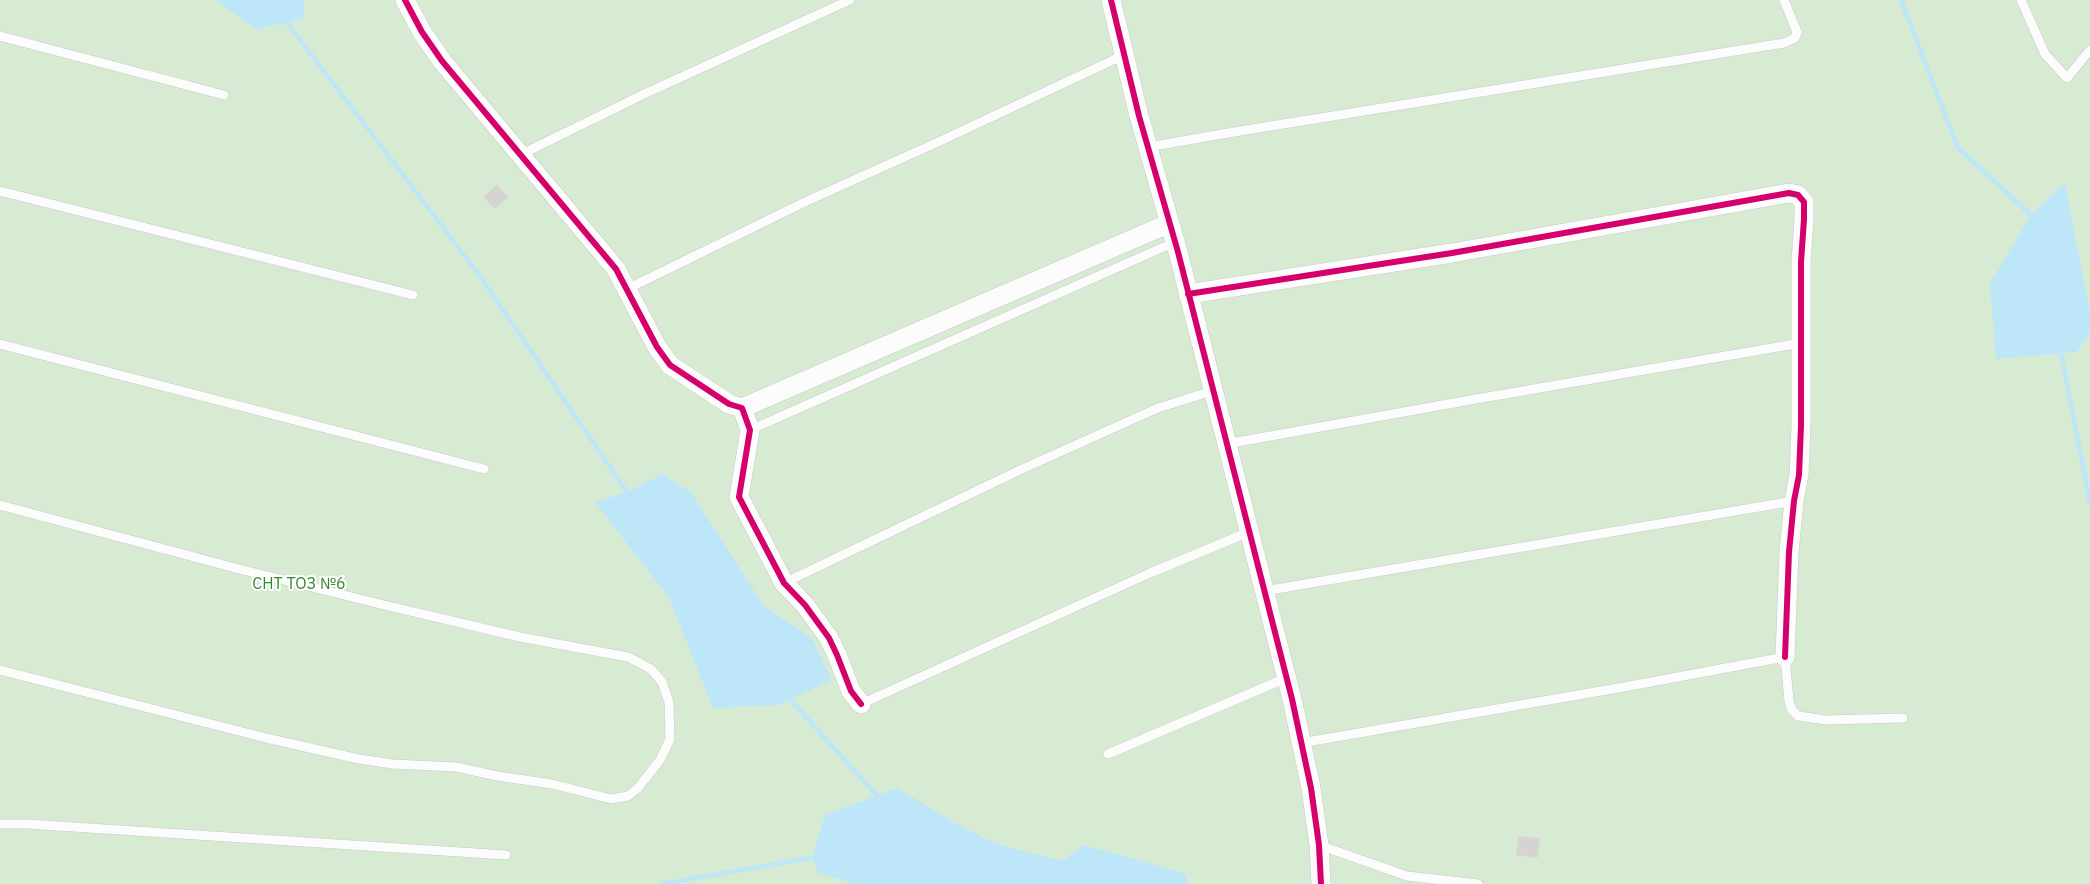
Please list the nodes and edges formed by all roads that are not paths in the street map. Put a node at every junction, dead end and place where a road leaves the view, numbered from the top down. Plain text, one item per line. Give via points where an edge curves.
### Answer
1 (405, 0) edge
2 (850, 0) edge
3 (1111, 0) edge
4 (1784, 0) edge
5 (2021, 0) edge
6 (0, 36) edge
7 (2090, 50) edge
8 (1124, 55) junction
9 (224, 95) dead end
10 (1148, 147) junction
11 (520, 155) junction
12 (0, 191) edge
13 (1170, 222) junction
14 (1175, 242) junction
15 (627, 290) junction
16 (1188, 294) junction
17 (413, 295) dead end
18 (1801, 343) junction
19 (0, 344) edge
20 (1212, 391) junction
21 (742, 408) junction
22 (750, 430) junction
23 (1226, 444) junction
24 (484, 469) dead end
25 (1794, 500) junction
26 (0, 506) edge
27 (1249, 532) junction
28 (784, 582) junction
29 (1264, 590) junction
30 (1785, 657) junction
31 (0, 670) edge
32 (1286, 678) junction
33 (861, 704) joint
34 (1903, 718) dead end
35 (1301, 743) junction
36 (1108, 754) dead end
37 (0, 824) edge
38 (1319, 845) junction
39 (506, 855) dead end
40 (1321, 884) edge
41 (1478, 884) edge

1 - 11 street via 442,61
2 - 11 lane via 642,94
3 - 8 street
4 - 10 lane via 1797,32 1795,38 1784,44
5 - 7 lane via 2045,54 2067,78
6 - 9 lane
8 - 10 street
8 - 15 lane via 807,201
10 - 13 street
11 - 15 street via 616,269
12 - 17 lane
13 - 14 street
13 - 21 street
14 - 16 street
14 - 22 lane
15 - 21 street via 670,366 729,404
16 - 18 street via 1460,251 1789,193 1798,195 1804,202
16 - 20 street
18 - 23 lane
18 - 25 street via 1799,465
19 - 24 lane
20 - 23 street
20 - 28 lane via 1158,408
21 - 22 street
22 - 28 street via 740,497
23 - 27 street
25 - 29 lane
25 - 30 street
26 - 31 lane via 380,604 520,637 628,657 651,669 662,682 669,702 670,739 660,760 638,788 628,796 611,799 552,784 456,767 359,759
27 - 29 street
27 - 33 lane via 1150,573
28 - 33 street via 829,638 851,691
29 - 32 street
30 - 34 lane via 1789,700 1798,716 1826,720
30 - 35 lane
32 - 35 street
32 - 36 lane
35 - 38 street
37 - 39 lane
38 - 40 street
38 - 41 lane via 1406,876

